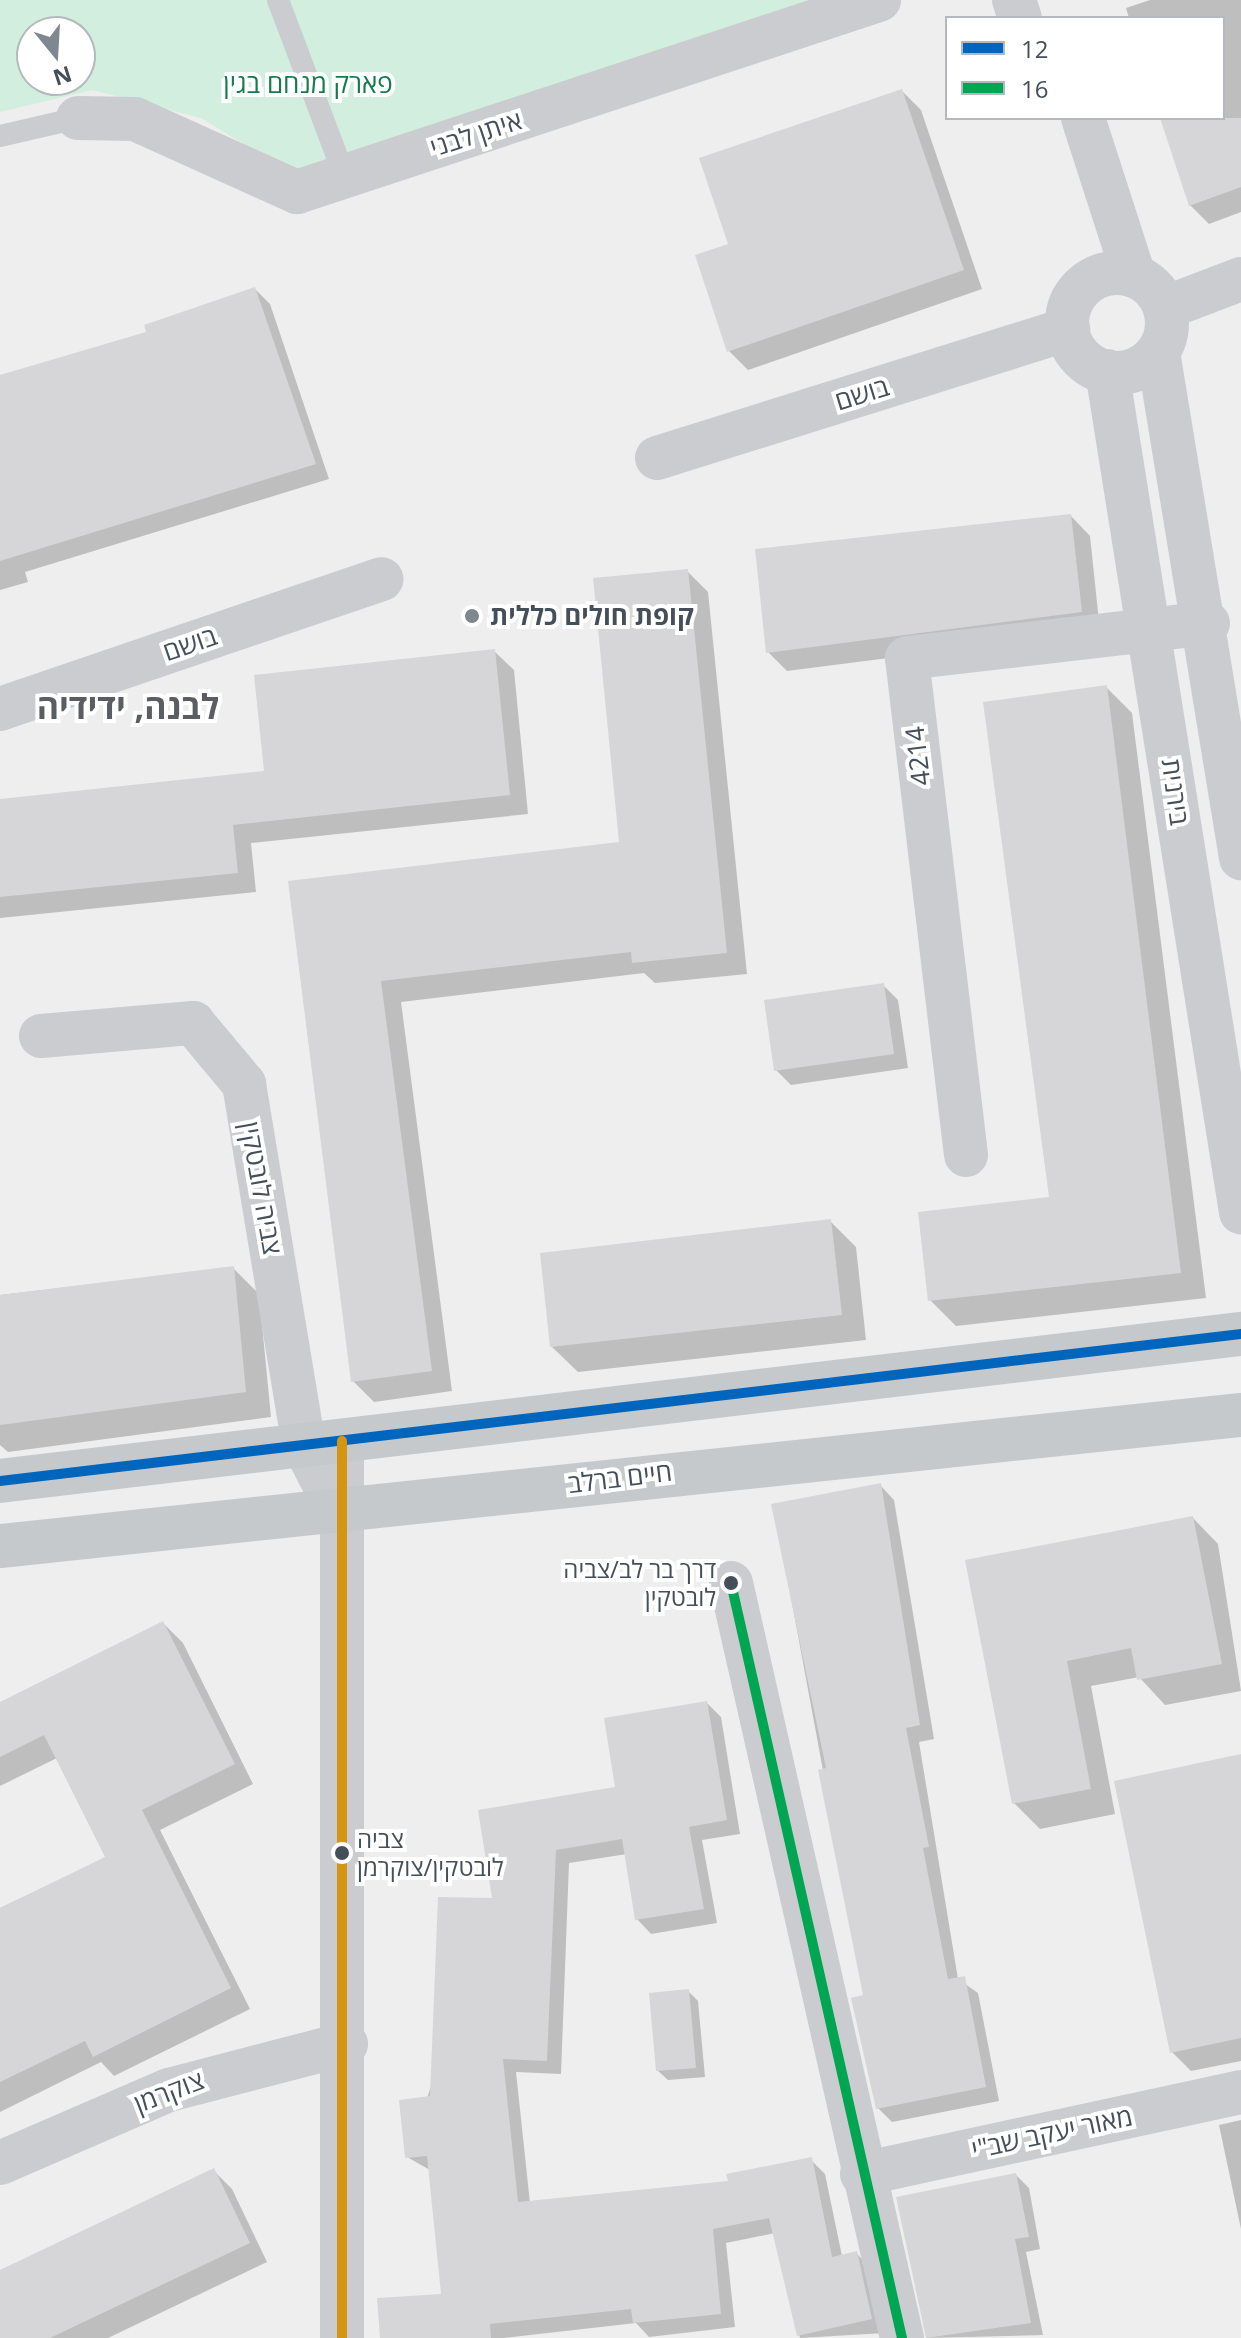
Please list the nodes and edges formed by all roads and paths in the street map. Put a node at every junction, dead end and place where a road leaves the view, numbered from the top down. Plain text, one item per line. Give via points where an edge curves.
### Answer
1 (278, 0) edge
2 (879, 0) edge
3 (78, 118) joint
4 (1053, 120) edge
5 (1083, 120) edge
6 (0, 136) edge
7 (345, 177) junction
8 (1119, 275) junction
9 (1241, 279) edge
10 (1165, 308) junction
11 (1068, 329) junction
12 (1158, 352) junction
13 (1107, 371) junction
14 (657, 458) dead end
15 (381, 579) dead end
16 (1208, 623) junction
17 (1152, 633) junction
18 (0, 709) edge
19 (1241, 858) edge
20 (41, 1036) dead end
21 (966, 1155) dead end
22 (1241, 1212) edge
23 (1241, 1334) edge
24 (1241, 1415) edge
25 (323, 1443) junction
26 (0, 1481) edge
27 (342, 1512) junction
28 (0, 1546) edge
29 (731, 1583) dead end
30 (346, 2044) junction
31 (1241, 2092) edge
32 (0, 2163) edge
33 (862, 2174) junction
34 (342, 2338) edge
35 (902, 2338) edge

1 - 7 lane
2 - 7 street, איתן לבני
3 - 6 lane
3 - 7 street, איתן לבני via 135,119 297,192
4 - 8 street
5 - 8 street
8 - 10 street
8 - 11 street via 1072,302
9 - 10 street
10 - 12 street
11 - 13 street via 1077,352
11 - 14 street, בושם
12 - 13 street via 1135,369
12 - 16 street
13 - 17 street, בירנית
15 - 18 street, בושם
16 - 17 street, 4214
16 - 19 street
17 - 21 street, 4214 via 907,658
17 - 22 street, בירנית
20 - 25 street, צביה לובטקין via 193,1023 244,1084
23 - 25 main road
24 - 27 main road, חיים ברלב via 710,1466
25 - 26 main road
25 - 27 street, צביה לובטקין
27 - 28 main road, חיים ברלב
27 - 30 street, צביה לובטקין
29 - 33 street
30 - 32 street, צוקרמן via 169,2090
30 - 34 street, צביה לובטקין
31 - 33 street, מאור יעקב שב"י
33 - 35 street

